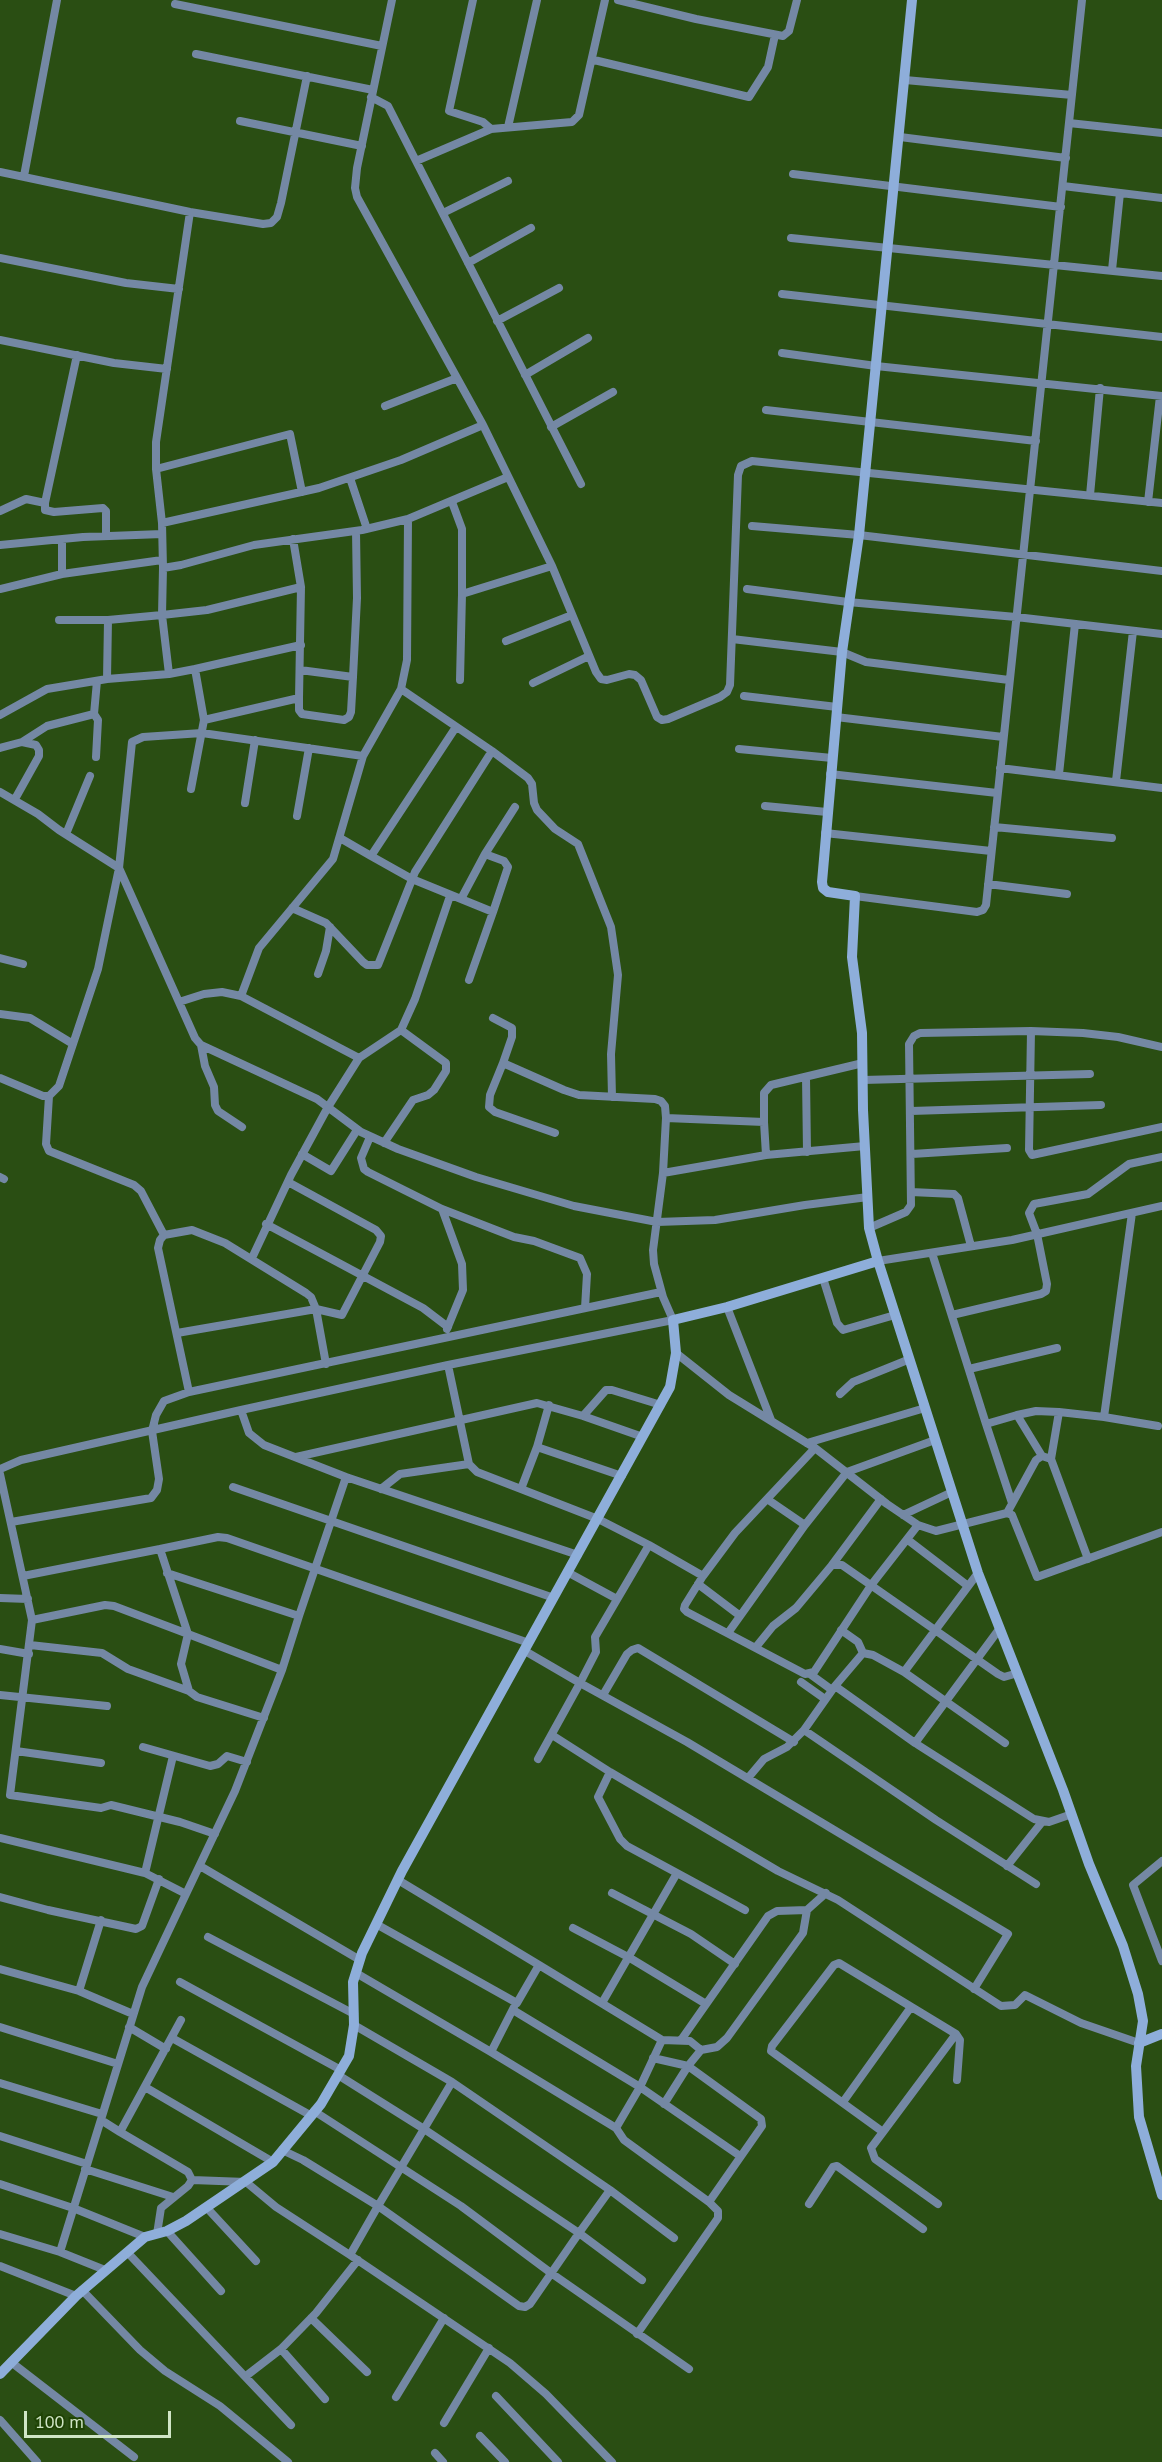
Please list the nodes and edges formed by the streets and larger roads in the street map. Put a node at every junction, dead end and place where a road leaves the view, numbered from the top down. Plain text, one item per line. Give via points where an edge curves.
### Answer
1 (57, 0) edge
2 (392, 0) edge
3 (473, 0) edge
4 (537, 0) edge
5 (605, 0) edge
6 (618, 0) edge
7 (797, 0) edge
8 (912, 0) edge
9 (1082, 0) edge
10 (175, 4) dead end
11 (775, 35) junction
12 (382, 46) junction
13 (196, 54) dead end
14 (594, 60) junction
15 (307, 76) junction
16 (905, 80) junction
17 (372, 94) junction
18 (1072, 95) junction
19 (240, 121) dead end
20 (1069, 123) junction
21 (508, 127) junction
22 (490, 129) junction
23 (296, 132) junction
24 (1162, 133) edge
25 (900, 137) junction
26 (362, 146) junction
27 (1066, 158) junction
28 (416, 161) junction
29 (0, 172) edge
30 (793, 174) dead end
31 (24, 176) junction
32 (508, 181) dead end
33 (1063, 186) junction
34 (895, 187) junction
35 (1120, 193) junction
36 (1162, 198) edge
37 (1061, 207) junction
38 (190, 212) junction
39 (443, 213) junction
40 (531, 228) dead end
41 (791, 238) dead end
42 (888, 248) junction
43 (0, 258) edge
44 (468, 263) junction
45 (1055, 264) junction
46 (1112, 270) junction
47 (1162, 276) edge
48 (559, 288) dead end
49 (179, 289) junction
50 (782, 294) dead end
51 (883, 306) junction
52 (498, 321) junction
53 (1049, 325) junction
54 (1162, 337) edge
55 (588, 338) dead end
56 (0, 340) edge
57 (782, 353) dead end
58 (77, 355) junction
59 (876, 366) junction
60 (167, 369) junction
61 (525, 375) junction
62 (457, 378) junction
63 (1043, 382) junction
64 (1100, 388) junction
65 (613, 392) dead end
66 (1161, 396) edge
67 (385, 406) dead end
68 (766, 410) dead end
69 (871, 423) junction
70 (483, 425) junction
71 (551, 427) junction
72 (1036, 441) junction
73 (156, 469) junction
74 (866, 473) junction
75 (508, 477) junction
76 (350, 478) junction
77 (581, 484) dead end
78 (1031, 489) junction
79 (302, 492) junction
80 (1090, 495) junction
81 (452, 502) junction
82 (1148, 502) junction
83 (45, 503) junction
84 (1162, 503) edge
85 (0, 511) edge
86 (408, 519) junction
87 (162, 523) junction
88 (753, 526) dead end
89 (367, 529) junction
90 (356, 531) junction
91 (162, 534) junction
92 (859, 535) junction
93 (106, 536) junction
94 (63, 539) junction
95 (293, 539) junction
96 (0, 545) edge
97 (1024, 554) junction
98 (163, 564) junction
99 (552, 566) junction
100 (1162, 571) edge
101 (62, 574) junction
102 (300, 587) junction
103 (0, 589) edge
104 (747, 589) dead end
105 (462, 594) junction
106 (848, 602) junction
107 (162, 615) junction
108 (572, 615) junction
109 (1016, 617) junction
110 (59, 620) dead end
111 (108, 620) junction
112 (1075, 624) junction
113 (1133, 631) junction
114 (1162, 634) edge
115 (732, 639) junction
116 (506, 641) dead end
117 (301, 645) junction
118 (842, 652) junction
119 (589, 656) junction
120 (195, 669) junction
121 (300, 670) junction
122 (169, 674) junction
123 (353, 677) junction
124 (107, 679) junction
125 (460, 680) dead end
126 (1009, 680) junction
127 (97, 681) junction
128 (533, 683) dead end
129 (401, 689) junction
130 (744, 696) dead end
131 (299, 698) junction
132 (836, 712) junction
133 (94, 714) junction
134 (0, 715) edge
135 (204, 720) junction
136 (456, 726) junction
137 (202, 733) junction
138 (1003, 737) junction
139 (255, 740) junction
140 (22, 742) junction
141 (0, 748) edge
142 (309, 748) junction
143 (739, 749) dead end
144 (492, 751) junction
145 (363, 756) junction
146 (96, 757) dead end
147 (832, 758) junction
148 (1000, 768) junction
149 (830, 774) junction
150 (1059, 774) junction
151 (90, 776) dead end
152 (1116, 781) junction
153 (1162, 788) edge
154 (192, 789) dead end
155 (0, 792) edge
156 (997, 793) junction
157 (15, 799) junction
158 (245, 803) dead end
159 (765, 806) dead end
160 (515, 807) dead end
161 (827, 812) junction
162 (297, 816) dead end
163 (994, 827) junction
164 (825, 833) junction
165 (66, 834) junction
166 (340, 838) junction
167 (1112, 838) dead end
168 (991, 851) junction
169 (485, 854) junction
170 (371, 856) junction
171 (119, 868) junction
172 (412, 879) junction
173 (988, 884) junction
174 (1067, 894) dead end
175 (450, 896) junction
176 (855, 896) junction
177 (460, 899) junction
178 (292, 908) junction
179 (493, 912) junction
180 (330, 927) junction
181 (0, 958) edge
182 (22, 964) dead end
183 (318, 974) dead end
184 (469, 980) dead end
185 (241, 996) junction
186 (179, 1002) junction
187 (0, 1014) edge
188 (493, 1018) dead end
189 (401, 1030) junction
190 (1031, 1031) junction
191 (73, 1044) junction
192 (201, 1046) junction
193 (1162, 1047) edge
194 (359, 1058) junction
195 (502, 1063) junction
196 (862, 1063) junction
197 (1090, 1074) dead end
198 (1029, 1076) junction
199 (806, 1077) junction
200 (910, 1078) junction
201 (862, 1080) junction
202 (1, 1081) edge
203 (49, 1096) junction
204 (612, 1097) junction
205 (1101, 1105) dead end
206 (328, 1107) junction
207 (1029, 1108) junction
208 (911, 1111) junction
209 (666, 1118) junction
210 (764, 1122) junction
211 (242, 1127) dead end
212 (1162, 1127) edge
213 (357, 1130) junction
214 (555, 1133) dead end
215 (370, 1137) junction
216 (384, 1143) junction
217 (865, 1146) junction
218 (1007, 1148) dead end
219 (807, 1152) junction
220 (302, 1154) junction
221 (912, 1154) junction
222 (766, 1155) junction
223 (1162, 1157) edge
224 (663, 1173) junction
225 (288, 1182) junction
226 (911, 1192) junction
227 (868, 1197) junction
228 (1162, 1206) edge
229 (442, 1209) junction
230 (1132, 1213) junction
231 (657, 1222) junction
232 (266, 1224) junction
233 (869, 1228) junction
234 (1037, 1234) junction
235 (164, 1235) junction
236 (971, 1246) junction
237 (932, 1253) junction
238 (252, 1258) junction
239 (878, 1261) junction
240 (363, 1275) junction
241 (823, 1278) junction
242 (662, 1294) junction
243 (727, 1307) junction
244 (585, 1308) junction
245 (316, 1309) junction
246 (896, 1315) junction
247 (952, 1315) junction
248 (673, 1320) junction
249 (448, 1327) junction
250 (177, 1333) junction
251 (443, 1338) junction
252 (1057, 1348) dead end
253 (676, 1353) junction
254 (910, 1359) junction
255 (326, 1364) junction
256 (448, 1365) junction
257 (969, 1369) junction
258 (189, 1392) junction
259 (840, 1394) dead end
260 (549, 1405) junction
261 (661, 1405) junction
262 (925, 1408) junction
263 (241, 1410) junction
264 (1059, 1412) junction
265 (1017, 1415) junction
266 (583, 1416) junction
267 (1104, 1417) junction
268 (459, 1421) junction
269 (772, 1421) junction
270 (986, 1424) junction
271 (1158, 1426) dead end
272 (152, 1431) junction
273 (643, 1437) junction
274 (935, 1440) junction
275 (807, 1443) junction
276 (537, 1447) junction
277 (815, 1448) junction
278 (1042, 1456) junction
279 (296, 1457) junction
280 (1051, 1459) junction
281 (469, 1464) junction
282 (0, 1469) edge
283 (847, 1472) junction
284 (0, 1474) edge
285 (622, 1476) junction
286 (346, 1477) junction
287 (233, 1487) dead end
288 (381, 1489) junction
289 (521, 1489) junction
290 (952, 1492) junction
291 (767, 1499) junction
292 (881, 1499) junction
293 (1012, 1503) junction
294 (1007, 1513) junction
295 (903, 1515) junction
296 (598, 1519) junction
297 (331, 1520) junction
298 (11, 1522) junction
299 (963, 1524) junction
300 (805, 1525) junction
301 (918, 1525) junction
302 (1162, 1532) edge
303 (908, 1540) junction
304 (649, 1545) junction
305 (160, 1549) junction
306 (578, 1555) junction
307 (1088, 1559) junction
308 (832, 1565) junction
309 (315, 1568) junction
310 (167, 1572) junction
311 (569, 1573) junction
312 (978, 1573) junction
313 (22, 1576) junction
314 (703, 1576) junction
315 (698, 1584) junction
316 (872, 1584) junction
317 (968, 1586) junction
318 (0, 1598) edge
319 (554, 1598) junction
320 (28, 1599) junction
321 (617, 1599) junction
322 (740, 1615) junction
323 (299, 1616) junction
324 (32, 1620) junction
325 (1000, 1628) junction
326 (841, 1630) junction
327 (935, 1630) junction
328 (728, 1633) junction
329 (188, 1634) junction
330 (30, 1645) junction
331 (527, 1647) junction
332 (756, 1647) junction
333 (0, 1649) edge
334 (863, 1653) junction
335 (29, 1654) junction
336 (976, 1659) junction
337 (282, 1670) junction
338 (904, 1672) junction
339 (1017, 1673) junction
340 (810, 1674) junction
341 (801, 1682) dead end
342 (580, 1683) junction
343 (833, 1688) junction
344 (189, 1691) junction
345 (0, 1695) edge
346 (603, 1695) junction
347 (23, 1698) junction
348 (825, 1699) junction
349 (944, 1702) junction
350 (107, 1706) dead end
351 (264, 1718) junction
352 (804, 1731) junction
353 (552, 1735) junction
354 (794, 1742) junction
355 (915, 1743) junction
356 (1005, 1743) dead end
357 (143, 1748) dead end
358 (16, 1751) junction
359 (173, 1756) junction
360 (538, 1759) dead end
361 (247, 1762) junction
362 (101, 1763) dead end
363 (610, 1772) junction
364 (748, 1778) junction
365 (1072, 1814) junction
366 (158, 1816) junction
367 (1042, 1822) junction
368 (215, 1834) junction
369 (0, 1838) edge
370 (1162, 1861) edge
371 (200, 1866) junction
372 (1007, 1866) junction
373 (146, 1873) junction
374 (677, 1873) junction
375 (159, 1879) junction
376 (398, 1880) junction
377 (1036, 1884) dead end
378 (612, 1893) dead end
379 (826, 1893) junction
380 (186, 1894) junction
381 (0, 1897) edge
382 (745, 1910) dead end
383 (807, 1910) junction
384 (654, 1915) junction
385 (101, 1920) junction
386 (376, 1924) junction
387 (573, 1928) dead end
388 (208, 1937) dead end
389 (630, 1958) junction
390 (360, 1960) junction
391 (1162, 1961) edge
392 (735, 1964) junction
393 (539, 1965) junction
394 (0, 1969) edge
395 (356, 1973) junction
396 (180, 1982) dead end
397 (974, 1989) junction
398 (80, 1991) junction
399 (603, 2003) junction
400 (706, 2004) junction
401 (515, 2007) junction
402 (911, 2007) junction
403 (133, 2014) junction
404 (354, 2019) junction
405 (181, 2020) dead end
406 (0, 2027) edge
407 (129, 2027) junction
408 (956, 2034) junction
409 (1162, 2034) edge
410 (172, 2038) junction
411 (662, 2040) junction
412 (681, 2040) junction
413 (1139, 2043) junction
414 (166, 2049) junction
415 (701, 2050) junction
416 (491, 2052) junction
417 (653, 2058) junction
418 (118, 2064) junction
419 (688, 2066) junction
420 (339, 2072) junction
421 (957, 2080) dead end
422 (452, 2082) junction
423 (0, 2083) edge
424 (145, 2086) junction
425 (639, 2087) junction
426 (843, 2102) junction
427 (664, 2104) junction
428 (312, 2113) junction
429 (101, 2117) junction
430 (616, 2128) junction
431 (424, 2129) junction
432 (120, 2132) junction
433 (883, 2132) junction
434 (0, 2136) edge
435 (282, 2150) junction
436 (740, 2156) junction
437 (273, 2162) junction
438 (86, 2167) junction
439 (401, 2167) junction
440 (192, 2180) junction
441 (246, 2182) junction
442 (0, 2184) edge
443 (610, 2190) junction
444 (1162, 2195) edge
445 (173, 2197) junction
446 (709, 2202) junction
447 (809, 2204) dead end
448 (938, 2204) dead end
449 (378, 2206) junction
450 (74, 2208) junction
451 (207, 2208) junction
452 (922, 2229) dead end
453 (162, 2232) junction
454 (0, 2234) edge
455 (579, 2234) junction
456 (145, 2237) junction
457 (674, 2238) dead end
458 (60, 2252) junction
459 (127, 2252) junction
460 (354, 2257) junction
461 (256, 2261) dead end
462 (0, 2266) edge
463 (105, 2270) junction
464 (551, 2273) junction
465 (642, 2280) dead end
466 (221, 2291) dead end
467 (79, 2293) junction
468 (312, 2318) junction
469 (444, 2318) junction
470 (637, 2334) junction
471 (489, 2348) junction
472 (281, 2349) junction
473 (11, 2362) junction
474 (689, 2369) dead end
475 (367, 2372) dead end
476 (0, 2374) edge
477 (246, 2376) junction
478 (496, 2396) dead end
479 (396, 2397) dead end
480 (325, 2399) dead end
481 (0, 2420) edge
482 (444, 2423) dead end
483 (291, 2425) dead end
484 (480, 2436) dead end
485 (435, 2453) dead end
486 (134, 2457) dead end
487 (37, 2462) edge
488 (288, 2462) edge
489 (443, 2462) edge
490 (505, 2462) edge
491 (558, 2462) edge
492 (612, 2462) edge

1 - 31 street
2 - 12 street
3 - 22 street via 449,111 477,120
4 - 21 street
5 - 14 street
6 - 11 street
7 - 11 street via 787,34
8 - 16 street
9 - 18 street
10 - 12 street
11 - 14 street via 768,67 749,97
12 - 17 street
13 - 15 street
14 - 21 street via 576,120
15 - 17 street
15 - 23 street
16 - 18 street
16 - 25 street
17 - 26 street
17 - 28 street via 388,106
18 - 20 street
19 - 23 street
20 - 24 street
20 - 27 street
21 - 22 street
22 - 28 street
23 - 26 street
23 - 38 street via 281,203 271,223
25 - 27 street
25 - 34 street
26 - 62 street via 357,197
27 - 33 street
28 - 39 street
29 - 31 street
30 - 34 street
31 - 38 street
32 - 39 street
33 - 35 street
33 - 37 street
34 - 37 street
34 - 42 street
35 - 36 street
35 - 46 street
37 - 45 street
38 - 49 street
39 - 44 street
40 - 44 street
41 - 42 street
42 - 45 street
42 - 51 street
43 - 49 street via 126,283
44 - 52 street
45 - 46 street
45 - 53 street
46 - 47 street
48 - 52 street
49 - 60 street
50 - 51 street
51 - 53 street
51 - 59 street
52 - 61 street
53 - 54 street
53 - 63 street
55 - 61 street
56 - 58 street
57 - 59 street
58 - 60 street
58 - 83 street
59 - 63 street
59 - 69 street
60 - 73 street
61 - 71 street
62 - 67 street
62 - 70 street
63 - 64 street
63 - 72 street
64 - 66 street
64 - 80 street
65 - 71 street
66 - 82 street
68 - 69 street
69 - 72 street
69 - 74 street
70 - 75 street
70 - 76 street
71 - 77 street
72 - 78 street
73 - 79 street via 290,435
73 - 87 street
74 - 78 street
74 - 92 street
74 - 115 street via 752,460 741,466
75 - 81 street
75 - 99 street
76 - 79 street
76 - 89 street
78 - 80 street
78 - 97 street
79 - 87 street
80 - 82 street
81 - 86 street
81 - 105 street via 462,529
82 - 84 street
83 - 85 street via 26,499
83 - 93 street via 48,512 103,508
86 - 89 street
86 - 129 street via 407,660
87 - 91 street
88 - 92 street
89 - 90 street
90 - 95 street
90 - 123 street
91 - 93 street
91 - 98 street
92 - 97 street
92 - 106 street
93 - 94 street
94 - 96 street
94 - 101 street
95 - 98 street via 181,565
95 - 102 street
97 - 100 street
97 - 109 street
98 - 101 street
98 - 107 street
99 - 105 street
99 - 108 street
101 - 103 street
102 - 107 street via 207,610
102 - 117 street
104 - 106 street
105 - 125 street
106 - 109 street
106 - 118 street
107 - 111 street
107 - 122 street
108 - 116 street
108 - 119 street
109 - 112 street
109 - 126 street
110 - 111 street
111 - 124 street
112 - 113 street
112 - 150 street
113 - 114 street
113 - 152 street
115 - 118 street
115 - 119 street via 727,692 662,720 657,717 641,680 629,674 601,679
117 - 120 street
117 - 121 street
118 - 126 street via 866,662
118 - 132 street
119 - 128 street
120 - 122 street
120 - 135 street
121 - 123 street
121 - 131 street
122 - 124 street
123 - 131 street via 351,712 344,720 302,714
124 - 127 street
126 - 138 street
127 - 133 street
127 - 134 street via 47,689
129 - 136 street
129 - 145 street
130 - 132 street
131 - 135 street
132 - 138 street
132 - 147 street
133 - 140 street via 48,726
133 - 146 street via 98,720
135 - 137 street
136 - 144 street
136 - 170 street
137 - 139 street
137 - 154 street
137 - 171 street via 143,737 132,742
138 - 148 street
139 - 142 street
139 - 158 street
140 - 141 street
140 - 157 street via 36,745 39,756
142 - 145 street
142 - 162 street
143 - 147 street
144 - 172 street
144 - 204 street via 528,778 537,810 555,829 578,844 611,927 618,975 611,1054
145 - 166 street
147 - 149 street
148 - 150 street
148 - 156 street
149 - 156 street
149 - 161 street
150 - 152 street
151 - 165 street
152 - 153 street
155 - 157 street
156 - 163 street
157 - 165 street
159 - 161 street
160 - 169 street
161 - 164 street
163 - 167 street
163 - 168 street
164 - 168 street
164 - 176 street via 823,888
165 - 171 street
166 - 170 street
166 - 178 street via 333,859
168 - 173 street
169 - 177 street
169 - 179 street via 504,861 508,867
170 - 172 street
171 - 186 street
171 - 191 street via 98,969
172 - 175 street
172 - 180 street via 378,965 363,962
173 - 174 street
173 - 176 street via 986,905 977,912
175 - 177 street
175 - 189 street
176 - 196 street via 852,957
177 - 179 street
178 - 180 street
178 - 185 street via 259,948
179 - 184 street
180 - 183 street
181 - 182 street
185 - 186 street via 222,992
185 - 194 street
186 - 192 street
187 - 191 street via 30,1018
188 - 195 street via 512,1028
189 - 194 street
189 - 216 street via 446,1063 446,1071 434,1090 413,1100
190 - 193 street via 1100,1034
190 - 198 street
190 - 200 street via 920,1033 909,1044
191 - 203 street via 59,1086
192 - 206 street
192 - 211 street via 218,1111
194 - 206 street
195 - 204 street via 579,1095
195 - 214 street via 489,1107
196 - 199 street
196 - 201 street
197 - 198 street
198 - 200 street
198 - 207 street
199 - 210 street via 767,1088
199 - 219 street
200 - 201 street
200 - 208 street
201 - 217 street
202 - 203 street
203 - 235 street via 49,1151 134,1185
204 - 209 street via 661,1101
205 - 207 street
206 - 213 street
206 - 220 street
207 - 208 street
207 - 212 street via 1032,1155
208 - 221 street
209 - 210 street
209 - 224 street
210 - 222 street
213 - 215 street
213 - 220 street via 331,1171
215 - 216 street
215 - 229 street via 361,1158 364,1169
216 - 231 street via 476,1177 573,1206
217 - 219 street
217 - 227 street
218 - 221 street
219 - 222 street
220 - 225 street
221 - 226 street
222 - 224 street
223 - 234 street via 1130,1164 1088,1194 1034,1204 1029,1213
224 - 231 street
225 - 232 street
225 - 240 street via 381,1236
226 - 233 street via 909,1209
226 - 236 street via 954,1194
227 - 231 street via 715,1220
227 - 233 street
228 - 230 street
229 - 244 street via 580,1258 587,1274
229 - 249 street via 463,1273 463,1290
230 - 234 street
230 - 267 street
231 - 242 street via 653,1250
232 - 238 street
232 - 240 street
233 - 239 street
234 - 236 street
234 - 247 street via 1046,1291
235 - 238 street via 192,1230
235 - 250 street via 158,1248
236 - 237 street
237 - 239 street
237 - 247 street
238 - 245 street via 306,1293
239 - 241 street
239 - 246 street
240 - 245 street via 342,1315
240 - 249 street via 433,1313
241 - 243 street
241 - 246 street via 837,1323 843,1330
242 - 244 street
242 - 248 street
243 - 248 street
243 - 269 street
244 - 251 street
245 - 250 street
245 - 255 street
246 - 254 street
247 - 257 street
248 - 253 street
248 - 256 street
249 - 251 street
250 - 258 street
251 - 255 street
252 - 257 street
253 - 261 street via 670,1387
253 - 269 street via 722,1390
254 - 259 street via 853,1382
254 - 262 street
255 - 258 street
256 - 263 street
256 - 268 street
257 - 270 street
258 - 272 street via 164,1401
260 - 266 street
260 - 268 street via 537,1402
260 - 276 street
261 - 266 street via 606,1390
261 - 273 street
262 - 274 street
262 - 275 street
263 - 272 street
263 - 279 street via 249,1433 264,1445
264 - 265 street
264 - 267 street
264 - 280 street
265 - 270 street
265 - 278 street
266 - 273 street
267 - 271 street
268 - 279 street
268 - 281 street
269 - 275 street
270 - 293 street
272 - 282 street via 21,1460
272 - 298 street via 159,1479 151,1498
273 - 285 street
274 - 283 street
274 - 290 street
275 - 277 street
276 - 285 street
276 - 289 street
277 - 283 street
277 - 291 street
278 - 280 street
278 - 293 street
279 - 286 street
280 - 307 street
281 - 288 street via 400,1474
281 - 289 street via 477,1472
283 - 292 street
283 - 300 street
284 - 298 street
285 - 296 street
286 - 288 street
286 - 297 street
287 - 297 street
288 - 306 street
289 - 296 street
290 - 295 street
290 - 299 street
291 - 300 street
291 - 314 street
292 - 295 street
292 - 308 street
293 - 294 street
294 - 299 street
294 - 307 street via 1012,1515 1037,1577
295 - 301 street
296 - 304 street
296 - 306 street
297 - 309 street
297 - 319 street
298 - 313 street
299 - 301 street via 936,1531
299 - 312 street
300 - 322 street
301 - 303 street
302 - 307 street
303 - 316 street
303 - 317 street
304 - 314 street
304 - 321 street
305 - 309 street via 227,1538
305 - 310 street
305 - 313 street
306 - 311 street
308 - 316 street via 842,1565
308 - 332 street
309 - 323 street
309 - 331 street
310 - 323 street
310 - 329 street
311 - 319 street
311 - 321 street
312 - 317 street
312 - 325 street
313 - 320 street
314 - 315 street
315 - 322 street
315 - 328 street via 684,1609
316 - 326 street
316 - 327 street
317 - 327 street
318 - 320 street
319 - 331 street
320 - 324 street
321 - 342 street via 595,1637 596,1652
322 - 328 street
323 - 337 street
324 - 329 street via 105,1605
324 - 330 street
325 - 336 street
325 - 339 street
326 - 334 street via 858,1642
326 - 340 street
327 - 336 street
327 - 338 street
328 - 332 street
329 - 337 street
329 - 344 street via 181,1665
330 - 335 street
330 - 344 street via 102,1653 128,1669
331 - 342 street
331 - 376 street
332 - 340 street
333 - 335 street
334 - 338 street
334 - 343 street
335 - 347 street
336 - 339 street via 1004,1677
336 - 349 street
337 - 351 street
338 - 349 street
339 - 365 street
340 - 343 street
341 - 348 street
342 - 346 street
342 - 353 street
343 - 348 street
343 - 355 street
344 - 351 street
345 - 347 street
346 - 354 street via 627,1654 638,1648
346 - 364 street
347 - 350 street
347 - 358 street
348 - 352 street
349 - 355 street
349 - 356 street
351 - 361 street
352 - 354 street
352 - 372 street
353 - 360 street
353 - 363 street
354 - 364 street via 764,1759
355 - 367 street
357 - 359 street
358 - 362 street
358 - 366 street via 10,1795 101,1808 111,1805
359 - 361 street via 210,1766 227,1756
359 - 366 street
361 - 368 street
363 - 374 street via 598,1797 620,1839
363 - 379 street via 778,1871
364 - 397 street via 1008,1934
365 - 367 street
365 - 413 street via 1138,1994 1143,2021
366 - 368 street
366 - 373 street
367 - 372 street
368 - 371 street
369 - 373 street
370 - 391 street via 1133,1885
371 - 380 street
371 - 390 street
372 - 377 street
373 - 375 street
374 - 382 street
374 - 384 street
375 - 380 street
375 - 385 street via 142,1926 131,1928
376 - 386 street
376 - 393 street
378 - 384 street
379 - 383 street
379 - 397 street
380 - 403 street
381 - 385 street
383 - 392 street via 777,1911 768,1916
383 - 415 street via 803,1933 727,2038 717,2047
384 - 389 street
384 - 392 street
385 - 398 street
386 - 390 street
386 - 401 street
387 - 389 street
388 - 404 street
389 - 399 street
389 - 400 street
390 - 395 street
392 - 400 street
393 - 399 street
393 - 401 street
394 - 398 street
395 - 404 street
395 - 416 street
396 - 420 street
397 - 413 street via 1009,2007 1025,1995 1081,2023
398 - 403 street
399 - 411 street
400 - 412 street
401 - 416 street
401 - 425 street
402 - 408 street
402 - 426 street
402 - 426 street via 839,1964 834,1965 772,2046 771,2050
403 - 407 street
404 - 420 street via 349,2056
404 - 422 street
405 - 410 street
406 - 418 street
407 - 414 street
407 - 418 street
408 - 421 street via 960,2040
408 - 433 street
409 - 413 street
410 - 414 street
410 - 428 street
411 - 412 street
411 - 417 street
412 - 415 street via 690,2041
413 - 444 street via 1139,2117
414 - 424 street
415 - 419 street
416 - 430 street
417 - 419 street
417 - 425 street
418 - 429 street
419 - 427 street
419 - 436 street via 761,2119 762,2126
420 - 428 street
420 - 431 street
422 - 431 street
422 - 443 street
423 - 429 street
424 - 432 street
424 - 437 street
425 - 427 street
425 - 430 street
426 - 433 street
427 - 436 street
428 - 435 street
428 - 439 street
429 - 432 street
429 - 438 street
430 - 446 street via 624,2140
431 - 439 street
431 - 455 street
432 - 440 street via 188,2172
433 - 448 street via 871,2148 875,2159
434 - 438 street
435 - 437 street
435 - 449 street
436 - 446 street
437 - 441 street
438 - 445 street
438 - 450 street
439 - 449 street
439 - 464 street
440 - 441 street
440 - 445 street
441 - 451 street
441 - 460 street
442 - 450 street
443 - 455 street
443 - 457 street
445 - 453 street via 161,2208
446 - 470 street via 718,2211 718,2218
447 - 452 street via 837,2166
449 - 460 street
449 - 464 street via 519,2306 530,2304
450 - 456 street
450 - 458 street
451 - 453 street
451 - 461 street
453 - 456 street
453 - 466 street
454 - 458 street
455 - 464 street
455 - 465 street
456 - 459 street
458 - 463 street
459 - 463 street
459 - 477 street
460 - 468 street
460 - 469 street
462 - 467 street
463 - 467 street
464 - 470 street
467 - 473 street
467 - 488 street via 165,2371 220,2406
468 - 472 street
468 - 475 street
469 - 471 street
469 - 479 street
470 - 474 street
471 - 482 street
471 - 492 street via 546,2394
472 - 477 street
472 - 480 street
473 - 476 street
473 - 486 street
477 - 483 street
478 - 491 street
481 - 487 street
484 - 490 street
485 - 489 street

